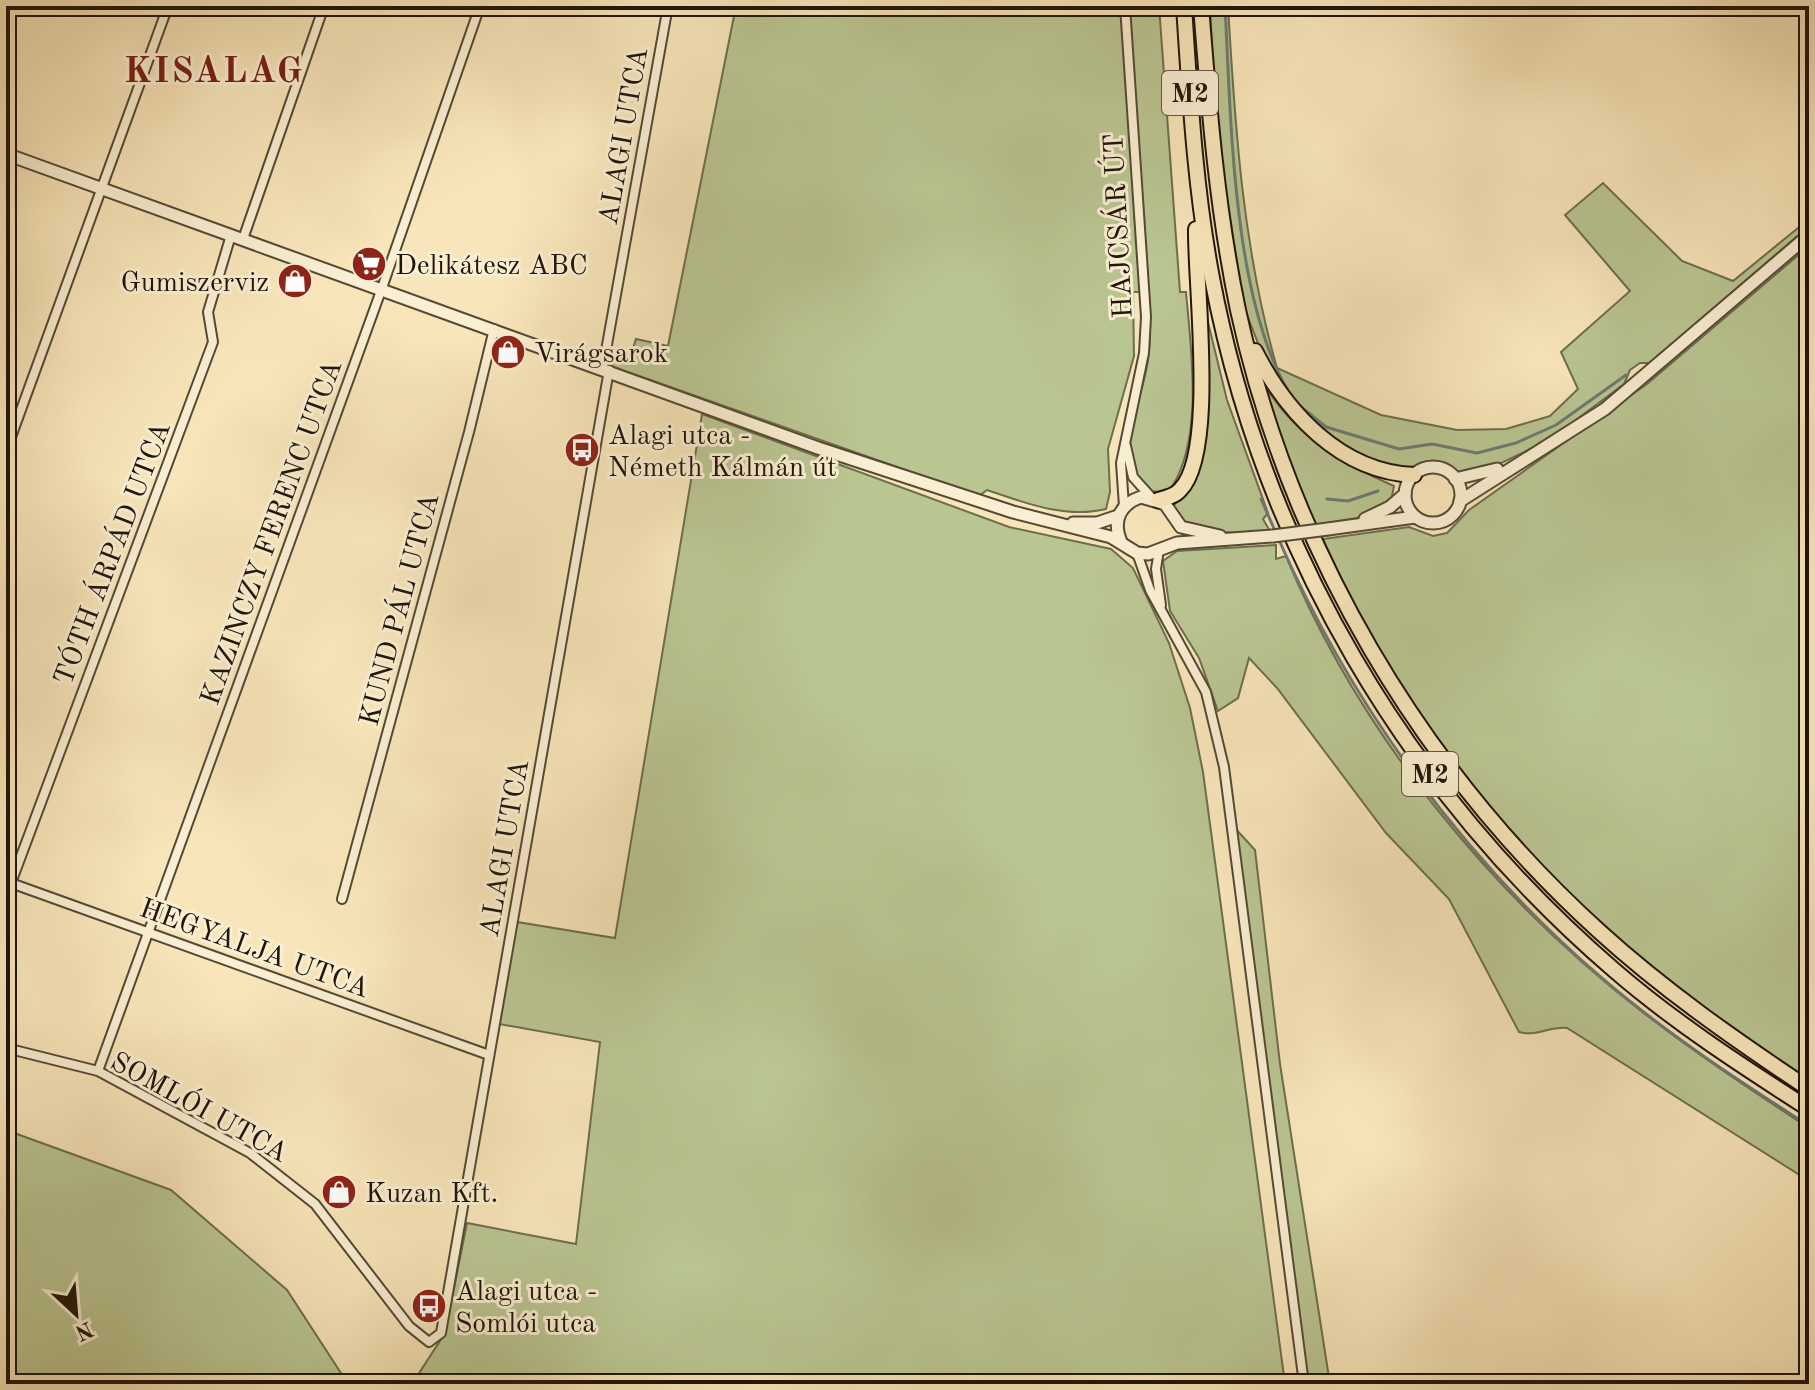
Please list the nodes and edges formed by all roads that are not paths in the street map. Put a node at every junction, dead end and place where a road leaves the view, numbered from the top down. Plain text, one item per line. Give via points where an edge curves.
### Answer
1 (168, 6) edge
2 (324, 6) edge
3 (480, 6) edge
4 (668, 6) edge
5 (1125, 6) edge
6 (1184, 6) edge
7 (1201, 6) edge
8 (6, 154) edge
9 (1197, 181) junction
10 (101, 188) junction
11 (1809, 235) edge
12 (237, 237) junction
13 (382, 288) junction
14 (1242, 326) junction
15 (494, 329) junction
16 (606, 369) junction
17 (1125, 441) junction
18 (6, 451) edge
19 (1517, 462) junction
20 (1414, 475) junction
21 (1455, 479) junction
22 (1405, 494) junction
23 (1154, 498) junction
24 (1460, 501) junction
25 (1121, 511) junction
26 (1415, 517) junction
27 (1173, 519) junction
28 (1048, 521) junction
29 (1355, 524) junction
30 (1237, 539) junction
31 (1121, 542) junction
32 (1162, 548) junction
33 (1137, 553) junction
34 (1163, 614) junction
35 (8, 882) edge
36 (342, 899) dead end
37 (148, 931) junction
38 (6, 1048) edge
39 (489, 1055) junction
40 (98, 1071) junction
41 (1809, 1089) edge
42 (1809, 1109) edge
43 (441, 1333) joint
44 (1304, 1384) edge

1 - 10 street
2 - 12 street, TÓTH ÁRPÁD UTCA
3 - 13 street, KAZINCZY FERENC UTCA
4 - 16 street, ALAGI UTCA
5 - 17 street, HAJCSÁR ÚT via 1146,317 1144,353
6 - 9 highway, M2
7 - 14 highway, M2 via 1210,126
8 - 10 street
9 - 23 highway via 1200,434 1180,491
9 - 42 highway, M2 via 1219,315 1267,476 1308,573 1388,715 1485,843 1587,947 1718,1049
10 - 12 street
10 - 18 street
11 - 19 street via 1605,409
12 - 13 street
12 - 35 street, TÓTH ÁRPÁD UTCA via 208,312 213,342
13 - 15 street
13 - 37 street, KAZINCZY FERENC UTCA
14 - 20 highway via 1272,384 1306,425 1371,465
14 - 41 highway, M2 via 1285,468 1325,563 1383,670 1456,777 1502,833 1601,933 1685,1002
15 - 16 street
15 - 36 street, KUND PÁL UTCA
16 - 28 street via 818,448
16 - 39 street, ALAGI UTCA
17 - 23 street, HAJCSÁR ÚT via 1133,477
17 - 25 street, HAJCSÁR ÚT
19 - 21 street
19 - 24 street
20 - 21 street via 1431,467
20 - 22 street
21 - 24 street
22 - 26 street
22 - 29 street
23 - 25 street via 1141,497
23 - 27 street
24 - 26 street via 1442,522
25 - 28 street via 1097,523
25 - 31 street via 1116,525
26 - 29 street
27 - 30 street via 1189,531
27 - 32 street via 1171,538
28 - 31 street
29 - 30 street, bridge
30 - 32 street
31 - 33 street
32 - 33 street
32 - 34 street via 1157,584
33 - 34 street
34 - 44 street via 1206,692 1224,767
35 - 37 street, HEGYALJA UTCA
37 - 39 street, HEGYALJA UTCA
37 - 40 street, KAZINCZY FERENC UTCA
38 - 40 street, SOMLÓI UTCA
39 - 43 street, ALAGI UTCA
40 - 43 street, SOMLÓI UTCA via 250,1153 290,1182 356,1253 409,1326 429,1342

